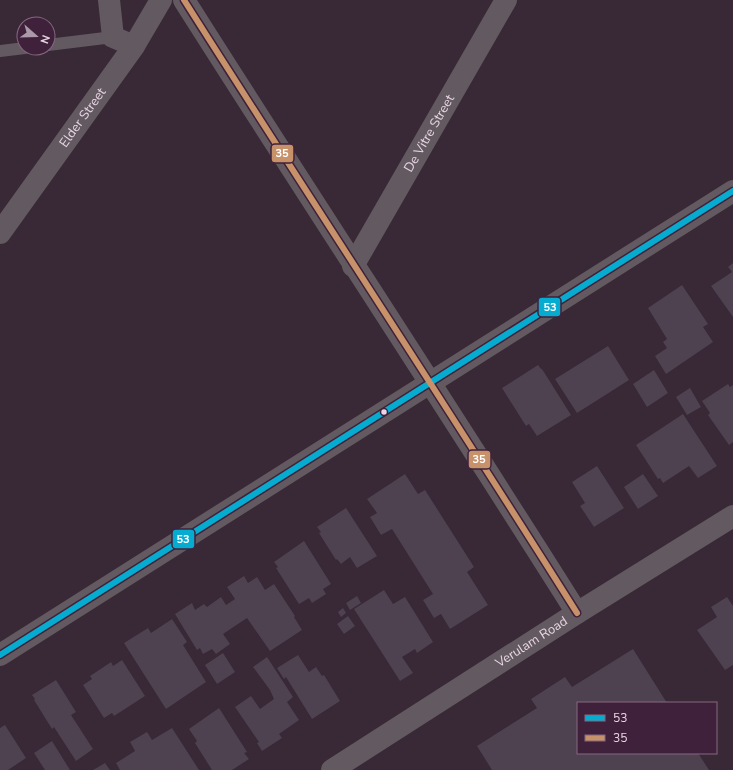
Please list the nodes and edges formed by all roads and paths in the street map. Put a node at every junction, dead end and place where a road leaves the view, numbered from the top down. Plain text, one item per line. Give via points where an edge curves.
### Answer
1 (109, 0) edge
2 (161, 0) edge
3 (184, 0) edge
4 (506, 0) edge
5 (113, 37) junction
6 (56, 44) edge
7 (134, 46) junction
8 (16, 49) edge
9 (0, 51) edge
10 (733, 192) edge
11 (0, 233) edge
12 (354, 266) junction
13 (431, 382) junction
14 (733, 516) edge
15 (577, 613) junction
16 (0, 655) edge
17 (332, 770) edge

1 - 5 street
2 - 7 street, Elder Street
3 - 12 street
4 - 12 street, De Vitre Street
5 - 6 lane
5 - 7 street
7 - 11 street, Elder Street
8 - 9 lane
10 - 13 street
12 - 13 street
13 - 15 street
13 - 16 street
14 - 15 street, Verulam Road
15 - 17 street, Verulam Road

